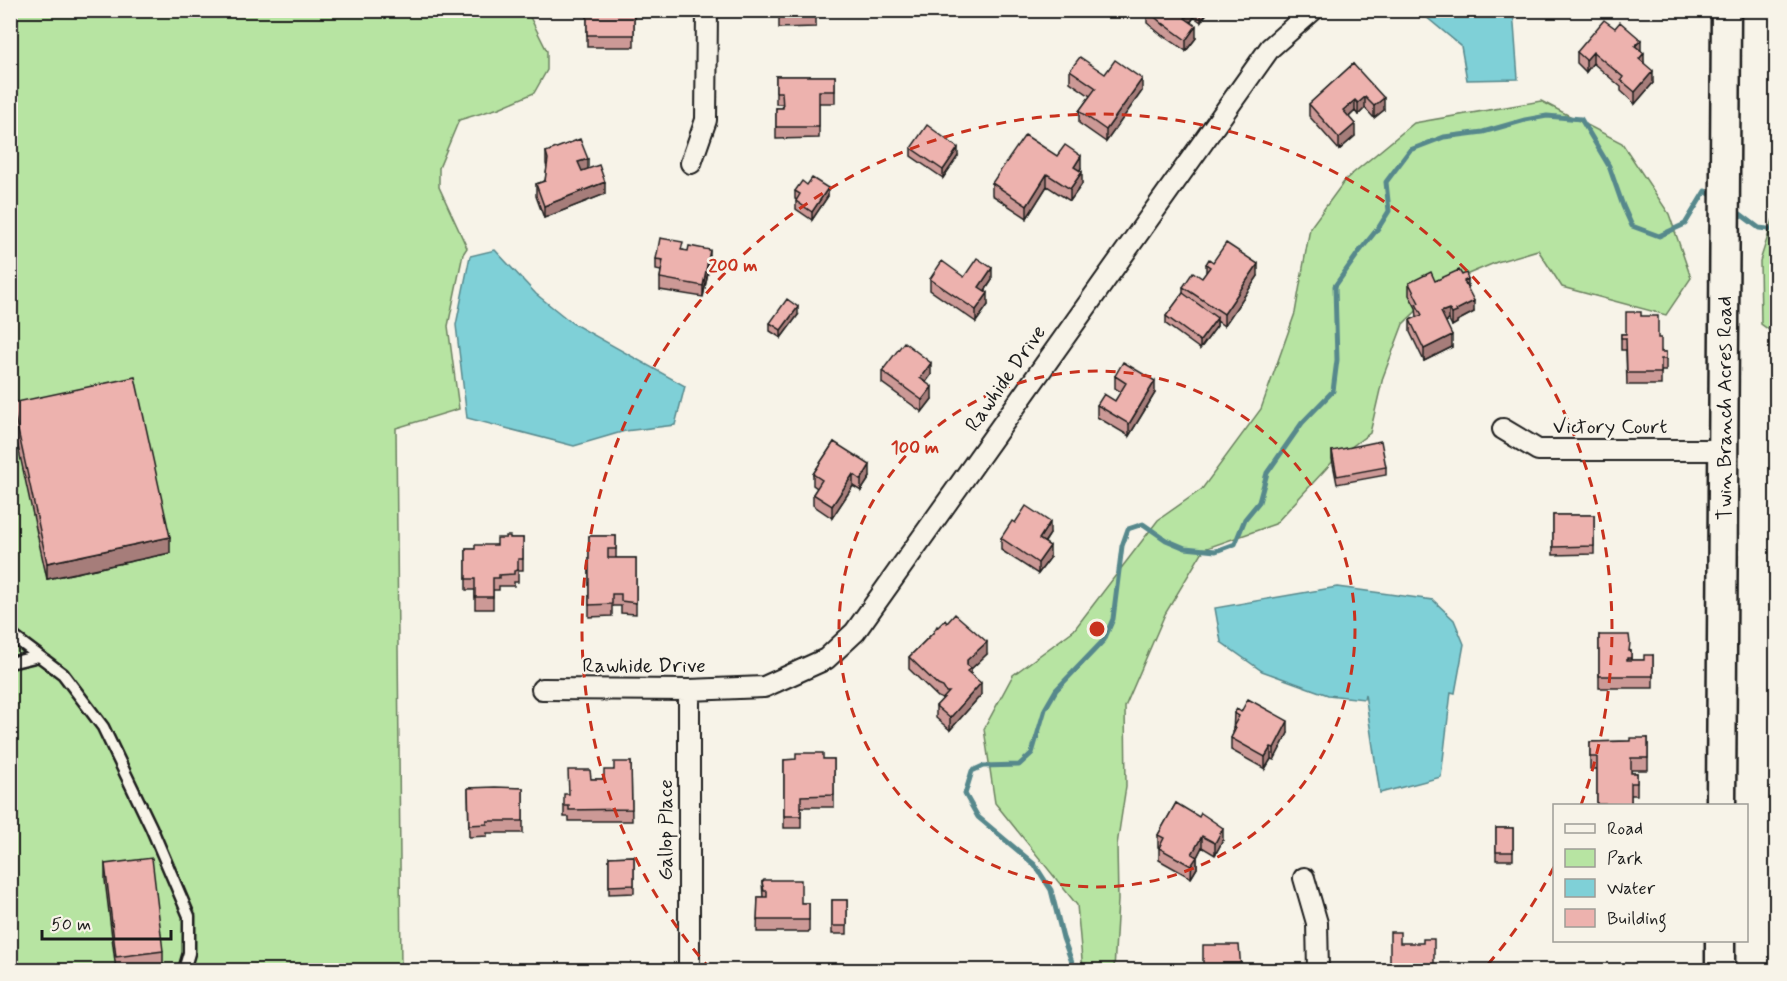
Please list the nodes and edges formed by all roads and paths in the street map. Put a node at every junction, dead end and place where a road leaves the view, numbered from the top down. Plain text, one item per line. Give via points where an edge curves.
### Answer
1 (707, 10) edge
2 (1313, 10) edge
3 (1726, 10) edge
4 (691, 163) dead end
5 (1503, 429) dead end
6 (1724, 450) junction
7 (10, 634) edge
8 (39, 656) junction
9 (10, 663) edge
10 (542, 690) dead end
11 (689, 690) junction
12 (1721, 804) edge
13 (1304, 879) dead end
14 (1720, 942) edge
15 (184, 970) edge
16 (689, 970) edge
17 (1318, 970) edge
18 (1720, 970) edge

1 - 4 street via 706,120
2 - 11 street, Rawhide Drive via 1270,48 855,632 826,659 764,687
3 - 6 street, Twin Branch Acres Road
5 - 6 street, Victory Court via 1538,450
6 - 12 street, Twin Branch Acres Road
7 - 8 lane
8 - 9 lane
8 - 15 lane via 63,674 103,728 151,827 189,916 189,953
10 - 11 street, Rawhide Drive
11 - 16 street, Gallop Place
13 - 17 street via 1317,923
14 - 18 street

